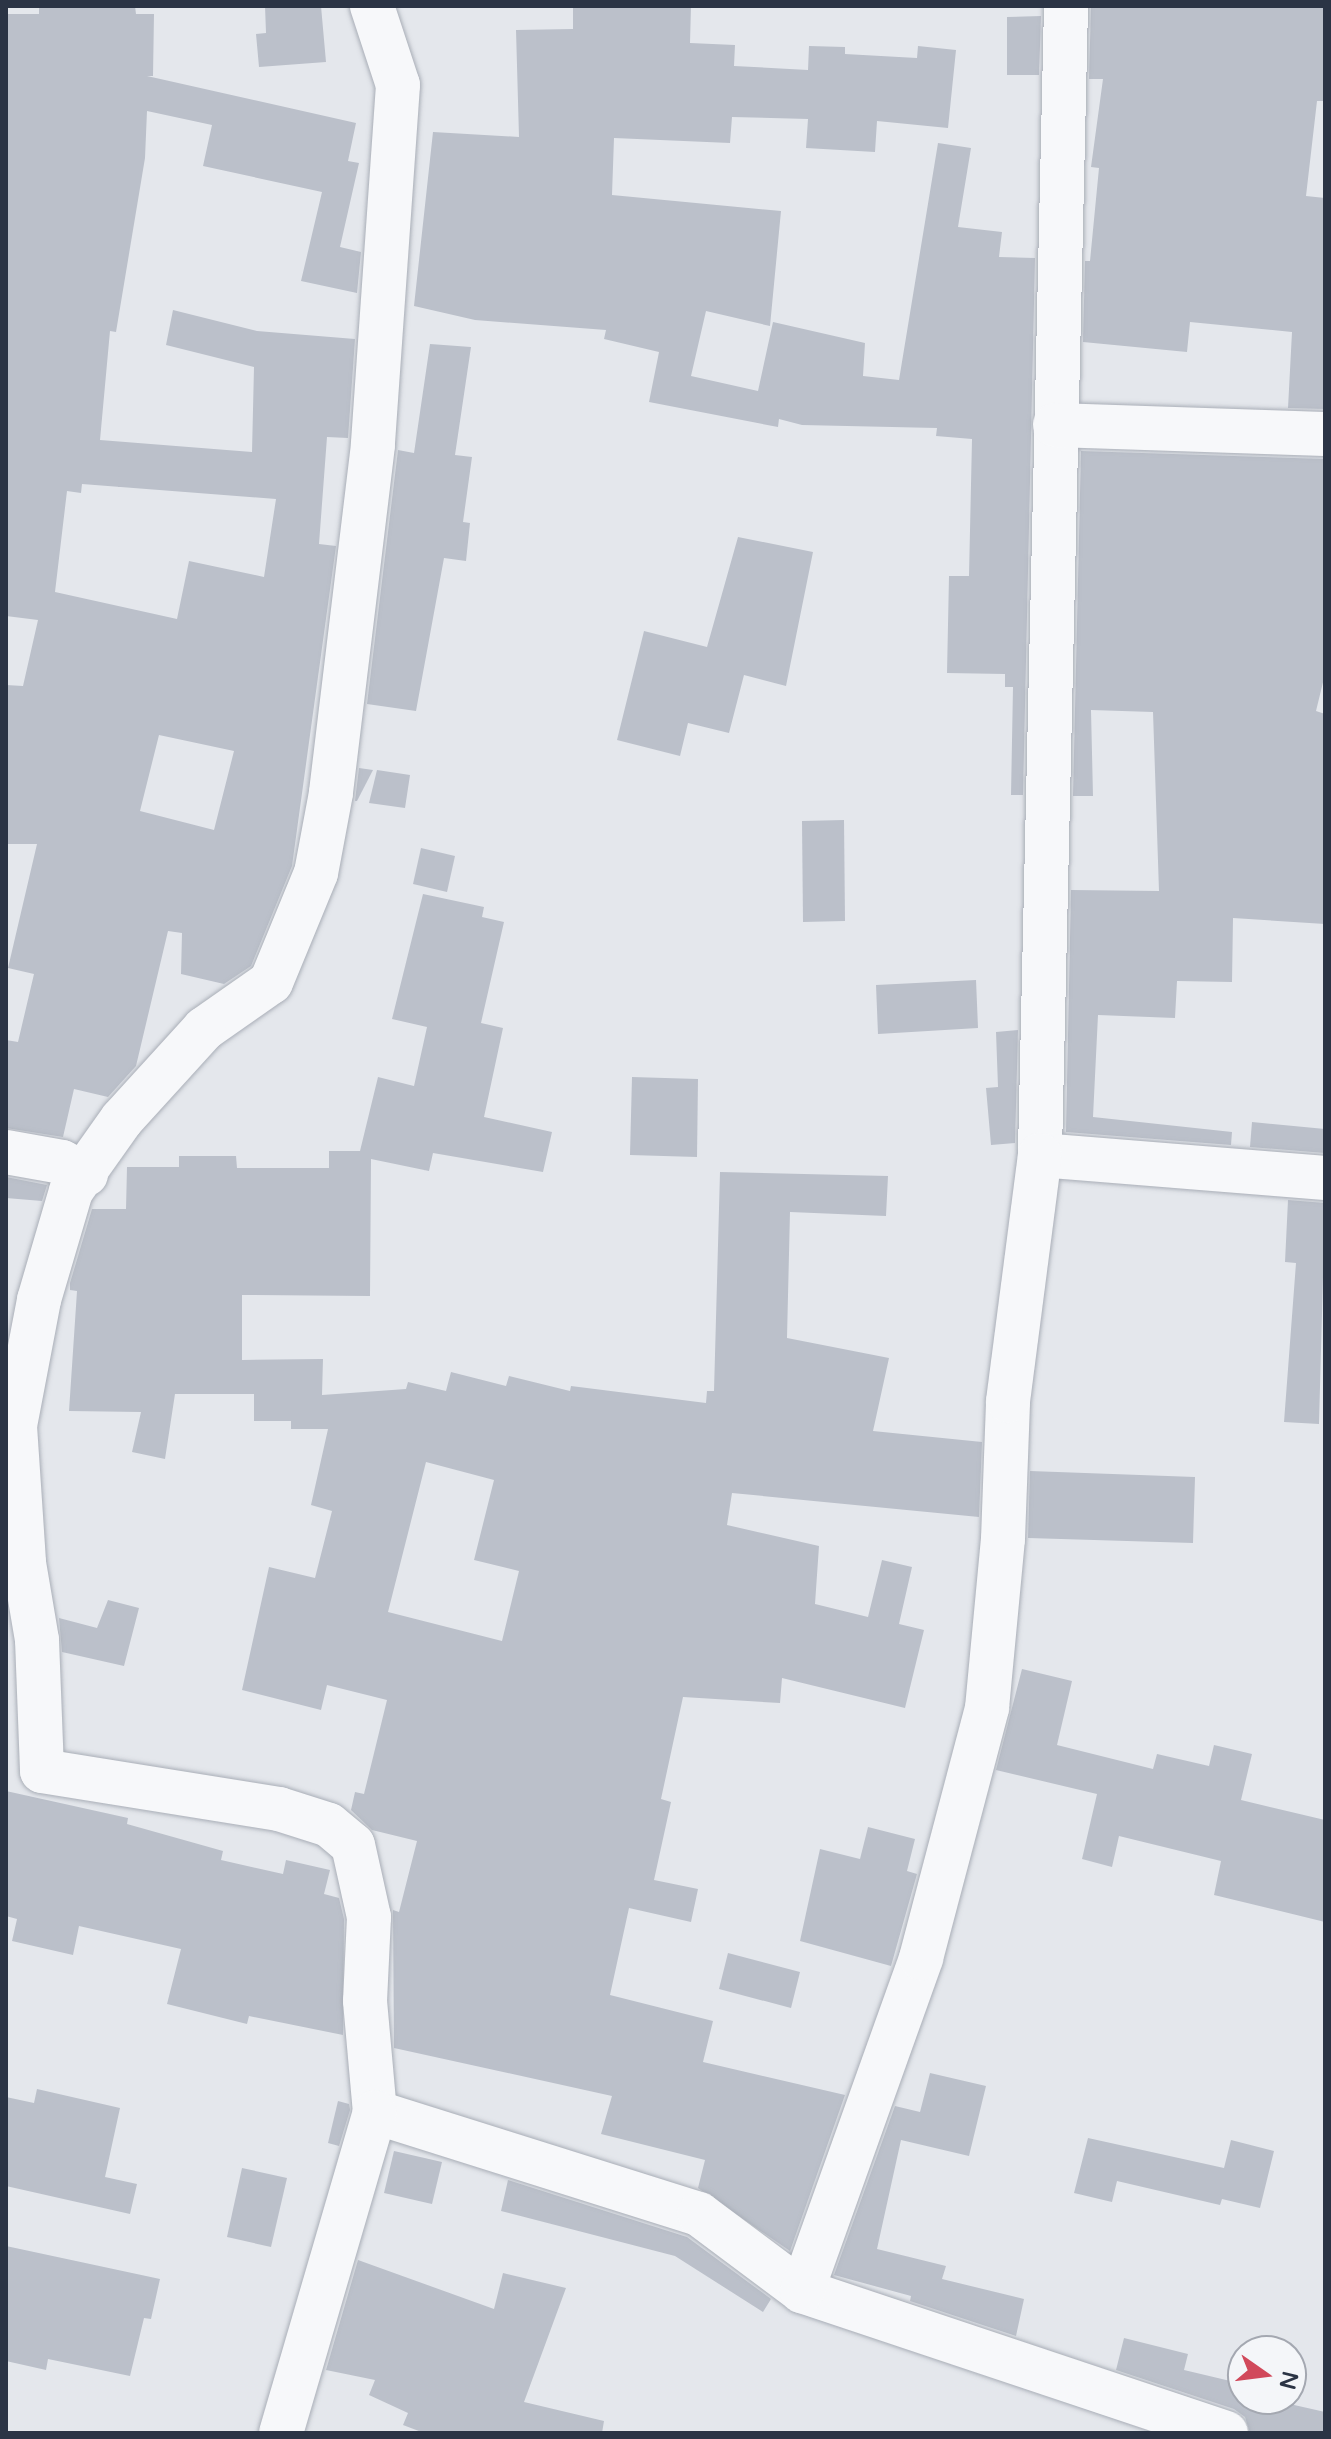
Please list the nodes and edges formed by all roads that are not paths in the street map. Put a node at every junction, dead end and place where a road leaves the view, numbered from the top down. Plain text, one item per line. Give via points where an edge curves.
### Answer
1 (372, 6) edge
2 (1066, 6) edge
3 (1055, 425) junction
4 (1325, 434) edge
5 (6, 1152) edge
6 (1040, 1155) junction
7 (86, 1174) junction
8 (1325, 1178) edge
9 (10, 1426) edge
10 (375, 2112) junction
11 (802, 2291) junction
12 (281, 2433) edge
13 (1226, 2433) edge

1 - 7 street via 398,85 373,445 331,793 316,873 271,982 176,1055 122,1119
2 - 3 street
3 - 4 street
3 - 6 street
5 - 7 street via 62,1162
6 - 8 street
6 - 11 street via 1008,1401 1003,1539 987,1708 921,1958
7 - 9 street via 71,1191
9 - 10 street via 37,1640 42,1771 279,1809 329,1825 353,1845 369,1917 365,2001
10 - 11 street via 699,2214
10 - 12 street
11 - 13 street

